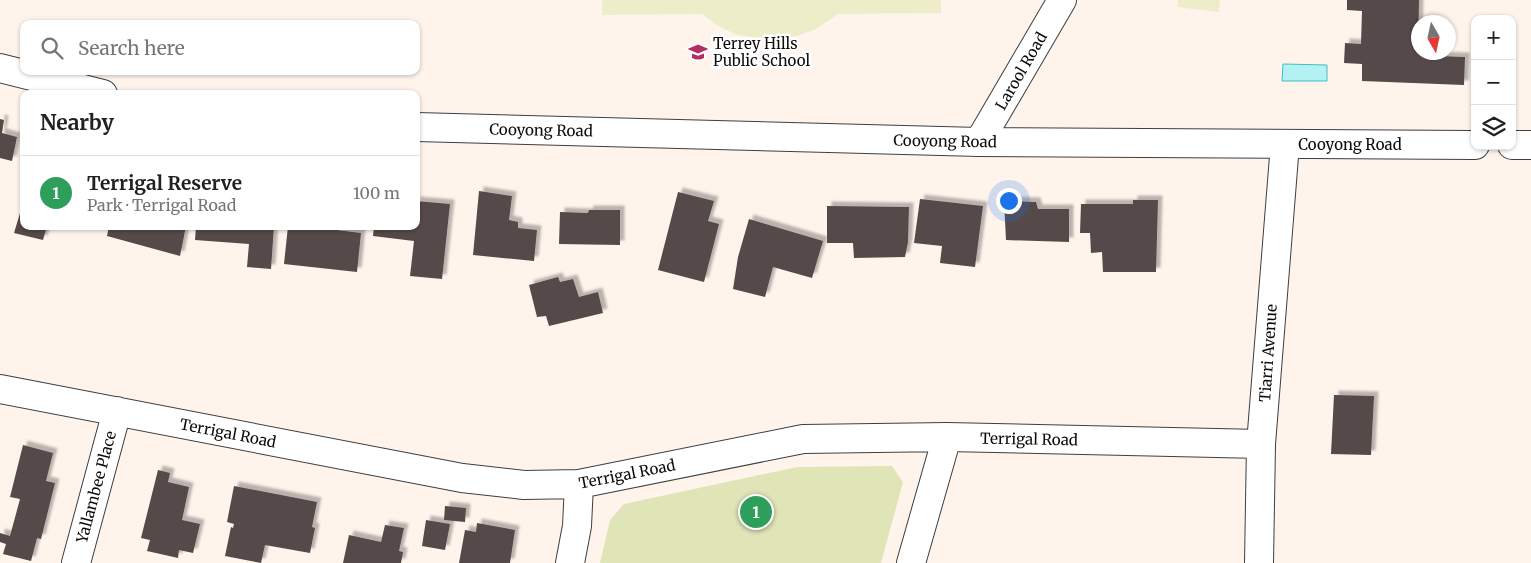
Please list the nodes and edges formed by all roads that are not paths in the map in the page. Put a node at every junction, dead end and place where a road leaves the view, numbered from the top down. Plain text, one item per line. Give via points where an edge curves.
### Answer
1 (1062, 0) edge
2 (0, 68) edge
3 (20, 73) edge
4 (28, 75) edge
5 (87, 90) edge
6 (420, 127) edge
7 (979, 142) junction
8 (1284, 144) junction
9 (1471, 145) edge
10 (1516, 145) edge
11 (1531, 145) edge
12 (0, 389) edge
13 (117, 411) junction
14 (947, 437) junction
15 (1261, 444) junction
16 (579, 484) junction
17 (76, 563) edge
18 (570, 563) edge
19 (911, 563) edge
20 (1259, 563) edge

1 - 7 street, Larool Road
2 - 3 street
4 - 5 street
6 - 7 street, Cooyong Road
7 - 8 street, Cooyong Road
8 - 9 street, Cooyong Road
8 - 15 street, Tiarri Avenue
10 - 11 street
12 - 13 street, Terrigal Road
13 - 16 street, Terrigal Road via 462,478 524,485
13 - 17 street, Yallambee Place
14 - 15 street, Terrigal Road
14 - 16 street, Terrigal Road via 803,439
14 - 19 street
15 - 20 street, Tiarri Avenue
16 - 18 street via 577,526

